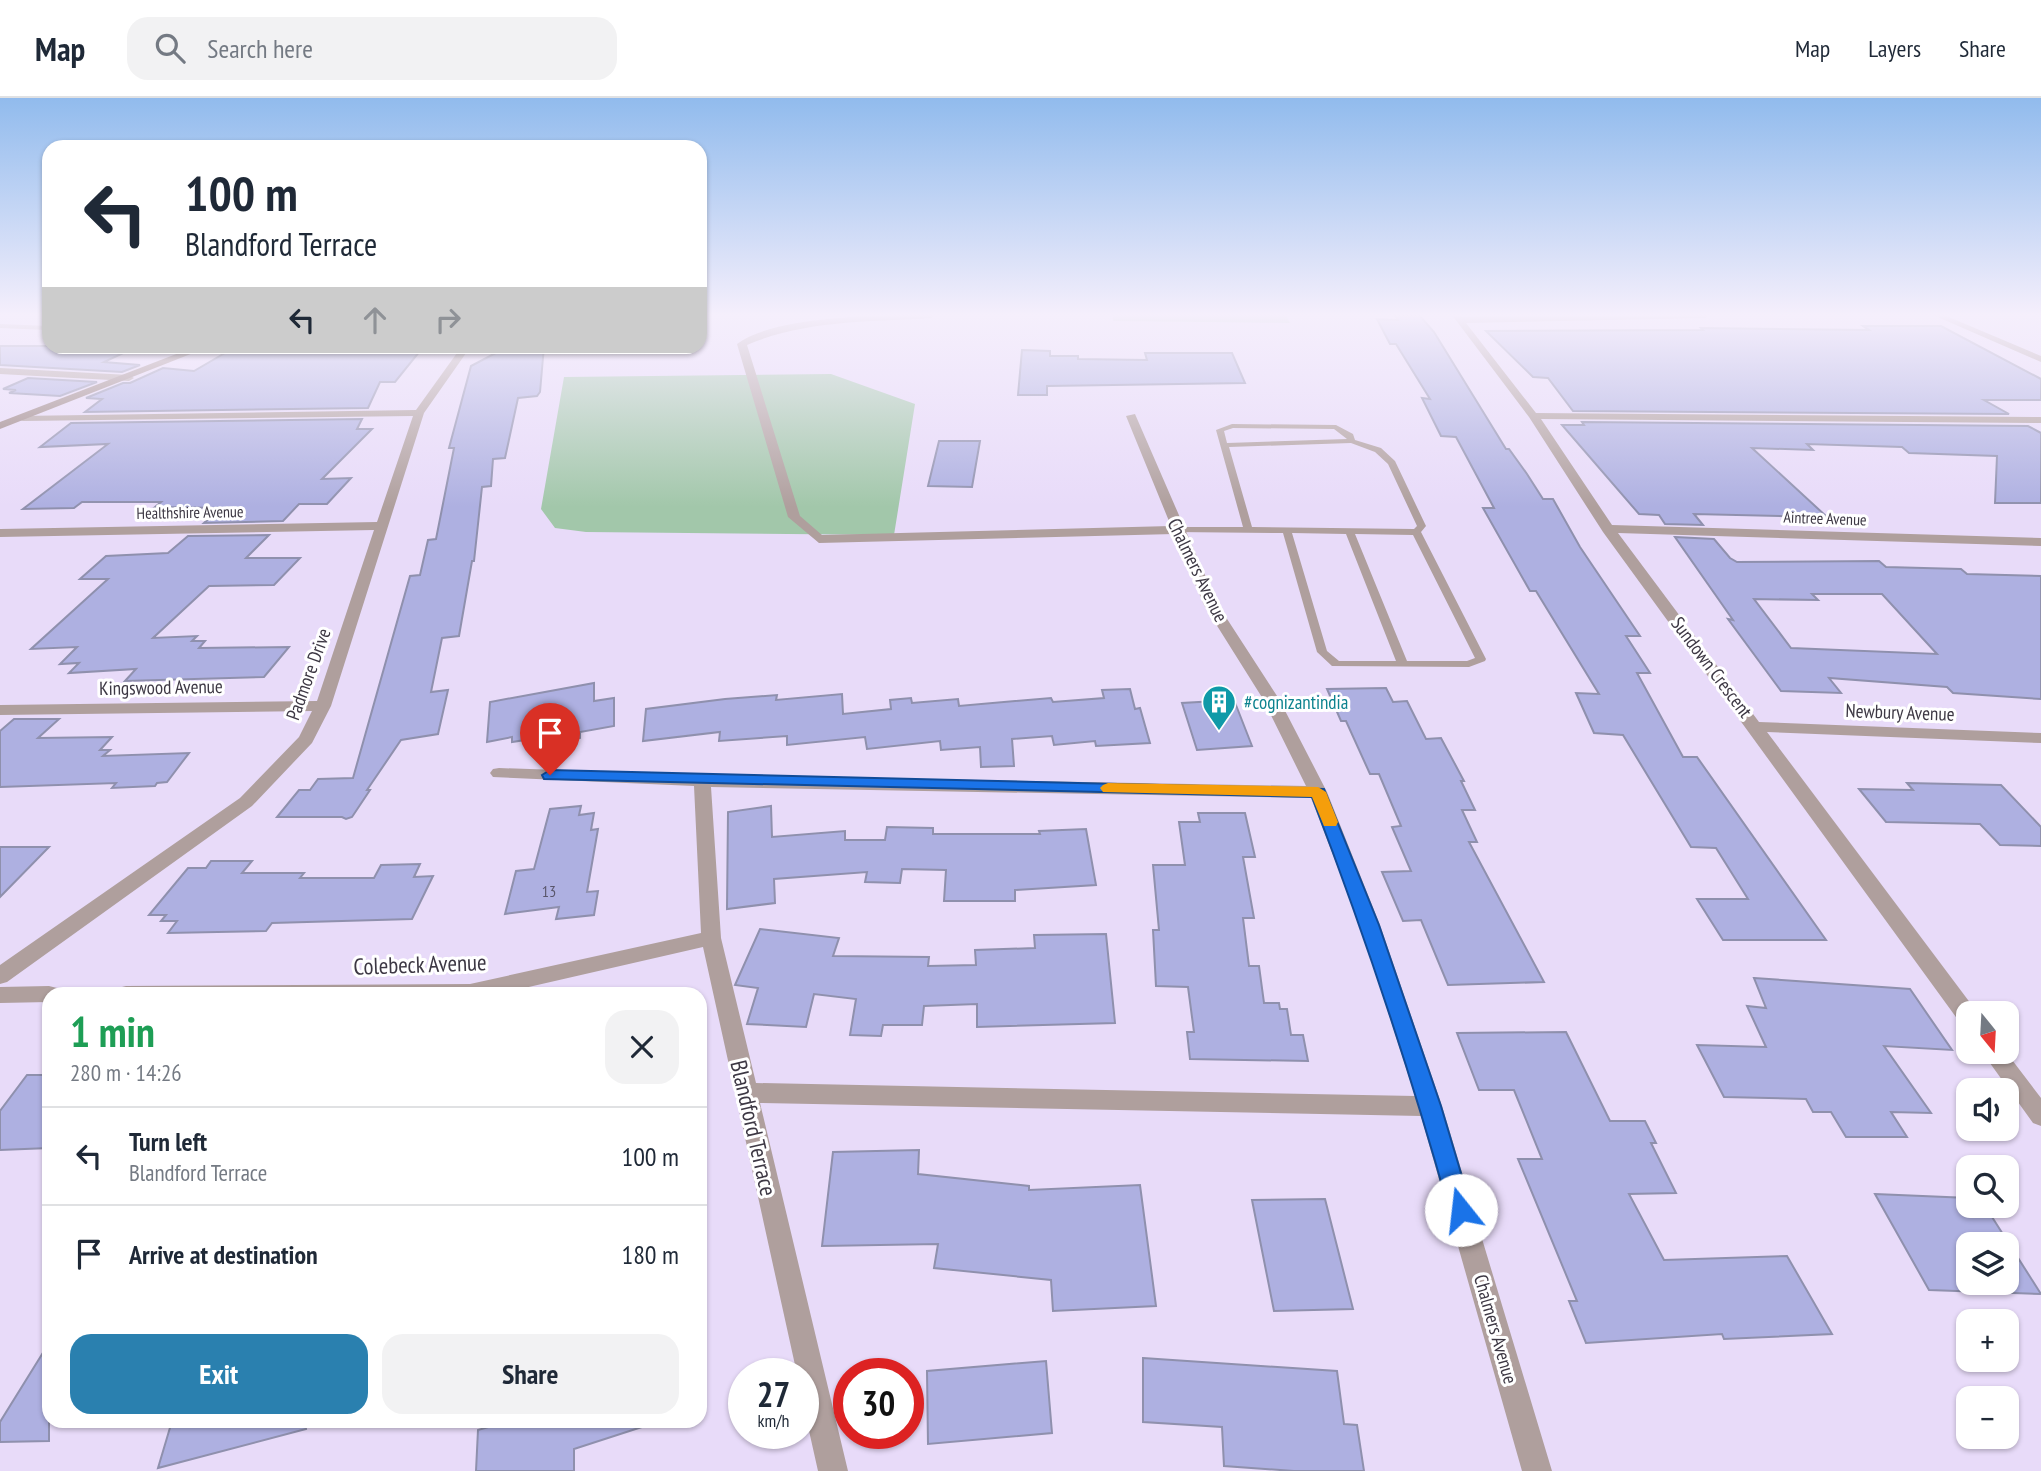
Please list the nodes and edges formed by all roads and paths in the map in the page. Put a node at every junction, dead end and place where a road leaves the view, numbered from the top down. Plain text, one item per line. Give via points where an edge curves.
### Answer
1 (125, 379) edge
2 (443, 379) edge
3 (753, 379) edge
4 (1505, 379) edge
5 (419, 413) junction
6 (1131, 416) dead end
7 (1533, 416) junction
8 (23, 418) junction
9 (2041, 420) edge
10 (0, 426) edge
11 (1352, 441) junction
12 (1224, 445) junction
13 (381, 526) junction
14 (1608, 529) junction
15 (1178, 530) junction
16 (1248, 530) junction
17 (1287, 530) junction
18 (1349, 531) junction
19 (1416, 532) junction
20 (0, 533) edge
21 (2041, 542) edge
22 (1403, 664) junction
23 (323, 706) junction
24 (0, 710) edge
25 (1757, 727) junction
26 (2041, 738) edge
27 (499, 773) dead end
28 (702, 780) junction
29 (1318, 792) junction
30 (711, 938) junction
31 (0, 976) edge
32 (492, 987) edge
33 (42, 994) edge
34 (0, 995) edge
35 (1957, 1001) edge
36 (2003, 1064) edge
37 (747, 1093) junction
38 (2036, 1104) edge
39 (1430, 1106) junction
40 (833, 1471) edge
41 (1537, 1471) edge

1 - 8 main road
2 - 5 street, Padmore Drive
3 - 15 street via 794,517 820,539
4 - 7 street, Sundown Crescent
5 - 8 street
5 - 13 street, Padmore Drive
6 - 15 street, Chalmers Avenue
7 - 9 street
7 - 14 street, Sundown Crescent
8 - 10 main road
11 - 12 lane
11 - 12 lane via 1336,427 1232,426 1220,430
11 - 19 lane via 1378,450 1392,463 1422,526
12 - 16 lane
13 - 20 street, Healthshire Avenue
13 - 23 street, Padmore Drive
14 - 21 street, Aintree Avenue
14 - 25 street, Sundown Crescent
15 - 16 lane
15 - 29 street, Chalmers Avenue via 1211,605 1271,699
16 - 17 lane
17 - 18 lane
17 - 22 lane via 1322,652 1336,664
18 - 19 lane
18 - 22 lane
19 - 22 lane via 1482,659 1469,664
23 - 24 street, Kingswood Avenue
23 - 31 street, Padmore Drive via 306,739 246,802
25 - 26 street, Newbury Avenue
25 - 35 street, Sundown Crescent
27 - 28 street
28 - 29 street
28 - 30 street, Blandford Terrace
29 - 39 street, Chalmers Avenue via 1370,925
30 - 32 street, Colebeck Avenue
30 - 37 street, Blandford Terrace
33 - 34 street
36 - 38 street
37 - 39 street
37 - 40 street, Blandford Terrace
39 - 41 street, Chalmers Avenue

